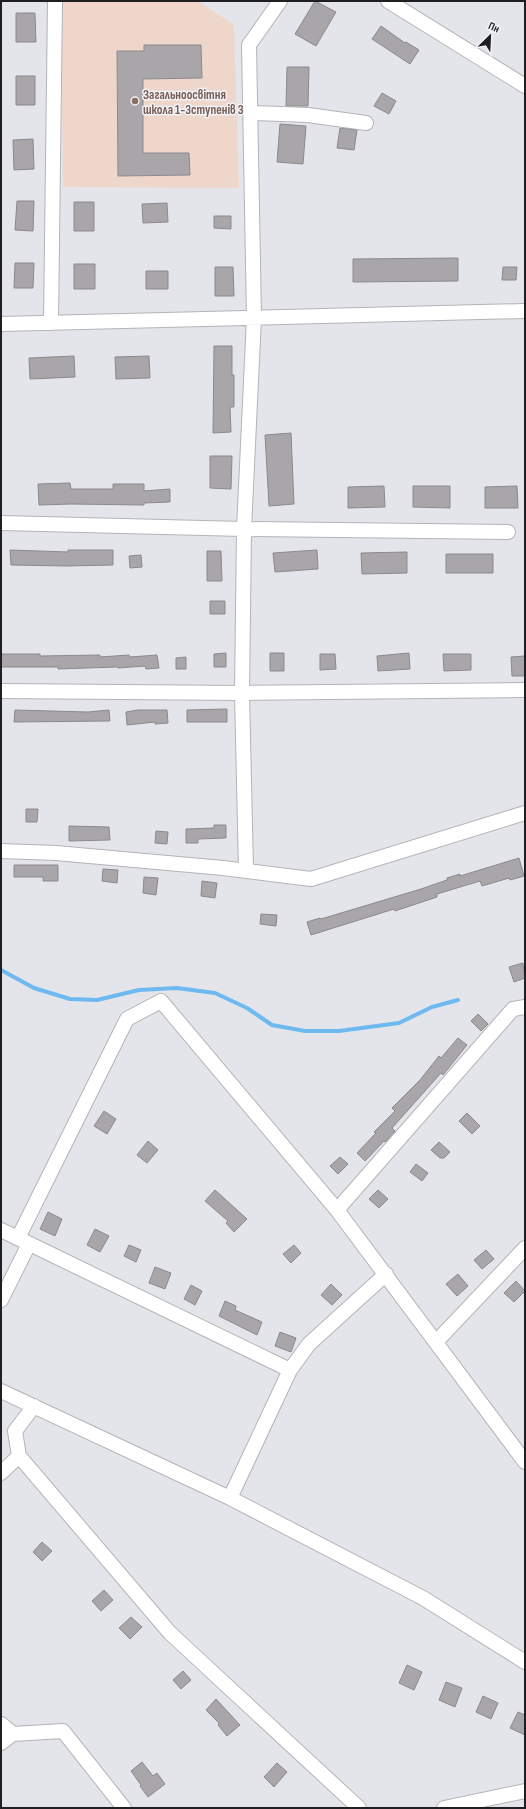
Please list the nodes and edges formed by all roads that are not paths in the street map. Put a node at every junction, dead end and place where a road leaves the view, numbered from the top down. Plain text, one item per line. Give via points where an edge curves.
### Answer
1 (55, 1) edge
2 (280, 1) edge
3 (388, 1) edge
4 (525, 86) edge
5 (251, 113) junction
6 (366, 123) dead end
7 (525, 311) edge
8 (254, 318) junction
9 (51, 323) junction
10 (1, 324) edge
11 (1, 523) edge
12 (244, 529) junction
13 (508, 532) dead end
14 (525, 690) edge
15 (1, 691) edge
16 (242, 693) junction
17 (525, 813) edge
18 (1, 850) edge
19 (246, 870) junction
20 (525, 1007) edge
21 (337, 1210) junction
22 (1, 1230) edge
23 (24, 1241) junction
24 (525, 1248) edge
25 (386, 1274) junction
26 (1, 1300) edge
27 (436, 1342) junction
28 (290, 1370) junction
29 (1, 1391) edge
30 (34, 1406) junction
31 (19, 1456) junction
32 (524, 1458) edge
33 (1, 1473) edge
34 (230, 1498) junction
35 (525, 1662) edge
36 (1, 1724) edge
37 (13, 1734) junction
38 (1, 1743) edge
39 (525, 1791) edge
40 (124, 1808) edge
41 (359, 1808) edge
42 (444, 1808) edge

1 - 9 street
2 - 5 street via 250,45
3 - 4 street
5 - 6 street via 308,115
5 - 8 street
7 - 8 street
8 - 9 street
8 - 12 street
9 - 10 street
11 - 12 street
12 - 13 street
12 - 16 street
14 - 16 street
15 - 16 street
16 - 19 street
17 - 19 street via 311,879
18 - 19 street
20 - 21 street via 512,1009
21 - 23 street via 161,1001 127,1019
21 - 25 street
22 - 23 street
23 - 26 street
23 - 28 street
24 - 27 street
25 - 27 street
25 - 28 street via 309,1344
27 - 32 street
28 - 34 street
29 - 30 street
30 - 31 street via 15,1431
30 - 34 street
31 - 33 street
31 - 41 street via 170,1633
34 - 35 street via 423,1598
36 - 37 street
37 - 38 street
37 - 40 street via 63,1731
39 - 42 street

